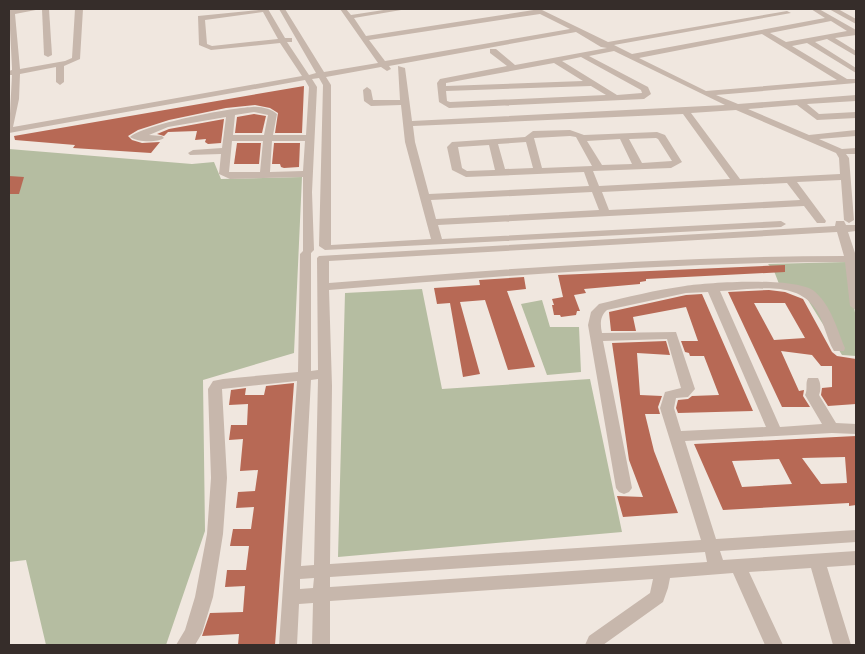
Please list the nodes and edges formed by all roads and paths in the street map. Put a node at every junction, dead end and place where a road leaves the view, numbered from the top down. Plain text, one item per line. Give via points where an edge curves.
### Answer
1 (37, 9) edge
2 (45, 9) edge
3 (79, 9) edge
4 (265, 9) edge
5 (282, 9) edge
6 (343, 9) edge
7 (403, 9) edge
8 (814, 9) edge
9 (833, 9) edge
10 (10, 11) edge
11 (537, 11) edge
12 (787, 13) dead end
13 (349, 17) junction
14 (832, 19) junction
15 (856, 22) edge
16 (714, 25) junction
17 (576, 30) junction
18 (567, 32) junction
19 (763, 32) junction
20 (856, 32) edge
21 (585, 35) junction
22 (736, 37) junction
23 (828, 37) junction
24 (366, 38) junction
25 (300, 39) junction
26 (282, 40) junction
27 (807, 40) junction
28 (784, 44) junction
29 (609, 47) junction
30 (493, 52) junction
31 (856, 54) edge
32 (48, 55) dead end
33 (582, 55) junction
34 (630, 57) junction
35 (555, 60) junction
36 (12, 62) edge
37 (60, 64) junction
38 (385, 67) junction
39 (400, 68) junction
40 (514, 68) junction
41 (856, 71) edge
42 (12, 72) edge
43 (323, 78) junction
44 (308, 80) junction
45 (856, 81) edge
46 (60, 82) dead end
47 (846, 82) junction
48 (592, 83) junction
49 (12, 87) edge
50 (441, 89) junction
51 (367, 90) dead end
52 (704, 93) junction
53 (615, 97) junction
54 (856, 98) edge
55 (556, 100) junction
56 (11, 101) edge
57 (405, 102) junction
58 (799, 102) junction
59 (736, 108) junction
60 (686, 111) junction
61 (232, 113) junction
62 (856, 115) edge
63 (10, 116) edge
64 (562, 117) junction
65 (406, 124) junction
66 (9, 128) edge
67 (326, 133) junction
68 (569, 133) junction
69 (856, 133) edge
70 (310, 136) junction
71 (623, 136) junction
72 (808, 137) junction
73 (159, 138) dead end
74 (229, 138) junction
75 (268, 138) junction
76 (582, 138) junction
77 (530, 139) junction
78 (493, 141) junction
79 (226, 151) junction
80 (856, 151) edge
81 (840, 152) junction
82 (193, 153) dead end
83 (638, 166) junction
84 (587, 168) junction
85 (598, 168) junction
86 (538, 170) junction
87 (501, 172) junction
88 (308, 174) junction
89 (264, 175) junction
90 (844, 177) junction
91 (789, 180) junction
92 (737, 182) junction
93 (596, 189) junction
94 (326, 191) junction
95 (307, 192) junction
96 (426, 197) junction
97 (852, 202) edge
98 (807, 203) junction
99 (602, 212) junction
100 (432, 222) junction
101 (821, 222) junction
102 (848, 223) edge
103 (608, 234) junction
104 (437, 242) junction
105 (538, 243) junction
106 (307, 252) junction
107 (325, 253) junction
108 (853, 258) edge
109 (546, 269) junction
110 (323, 287) junction
111 (713, 288) junction
112 (856, 305) edge
113 (597, 337) junction
114 (839, 348) dead end
115 (325, 374) junction
116 (304, 375) junction
117 (813, 382) dead end
118 (832, 428) junction
119 (856, 429) edge
120 (775, 432) junction
121 (675, 436) junction
122 (624, 488) dead end
123 (856, 536) edge
124 (710, 545) junction
125 (632, 551) junction
126 (856, 558) edge
127 (817, 560) junction
128 (738, 565) junction
129 (718, 566) junction
130 (322, 571) junction
131 (662, 571) junction
132 (639, 572) junction
133 (292, 573) junction
134 (321, 595) junction
135 (291, 597) junction
136 (186, 645) edge
137 (288, 645) edge
138 (321, 645) edge
139 (594, 645) edge
140 (774, 645) edge
141 (842, 645) edge

1 - 10 street
2 - 32 street
3 - 37 street via 78,56 73,61
4 - 26 street
4 - 26 street via 202,18 203,45 210,48
5 - 25 street
6 - 13 street
7 - 13 street
8 - 14 street
9 - 15 street
10 - 36 street
11 - 17 street
11 - 18 street
11 - 24 street
12 - 16 street
13 - 24 street
14 - 19 street
14 - 20 street
16 - 22 street
16 - 29 street
17 - 18 street
17 - 21 street
18 - 38 street
19 - 22 street
19 - 28 street
20 - 23 street
21 - 29 street
21 - 30 street
22 - 34 street
23 - 27 street
23 - 31 street
24 - 38 street
25 - 26 street
25 - 43 street
26 - 44 street
27 - 28 street
27 - 41 street
28 - 47 street
29 - 33 street
29 - 34 street
30 - 39 street
30 - 40 street
33 - 35 street
33 - 53 street via 648,92 644,96
34 - 52 street
35 - 40 street
35 - 48 street
36 - 42 street
37 - 42 street
37 - 46 street
38 - 39 street
38 - 43 street
39 - 57 street
40 - 50 street via 443,81
42 - 49 street
43 - 44 street
43 - 67 street via 327,87
44 - 66 street via 100,121 94,121 91,115
44 - 70 street via 313,89
45 - 47 street
47 - 52 street
48 - 50 street
48 - 53 street
49 - 56 street
50 - 55 street via 443,102 449,105
51 - 57 street via 371,103
52 - 59 street
53 - 55 street
54 - 58 street
55 - 64 street
56 - 63 street
57 - 65 street
58 - 59 street
58 - 62 street via 817,117
59 - 60 street
59 - 72 street
60 - 64 street
60 - 92 street
61 - 73 street via 166,125 135,137
61 - 74 street
61 - 75 street via 254,110 273,114
63 - 66 street
64 - 65 street
64 - 68 street
65 - 96 street
67 - 70 street
67 - 94 street
68 - 76 street
68 - 77 street via 533,134
69 - 72 street
70 - 75 street
70 - 88 street
71 - 76 street
71 - 83 street
71 - 83 street via 661,136 677,162
72 - 81 street
74 - 75 street
74 - 79 street
75 - 89 street
76 - 85 street
77 - 78 street
77 - 86 street
78 - 87 street
78 - 87 street via 453,145 457,170 466,174
79 - 82 street
79 - 89 street via 224,174
80 - 81 street
81 - 90 street via 844,158
83 - 85 street
84 - 85 street
84 - 86 street
84 - 93 street
86 - 87 street
88 - 89 street
88 - 95 street
90 - 91 street
90 - 97 street
91 - 92 street
91 - 98 street
92 - 93 street
93 - 96 street
93 - 99 street
94 - 95 street
94 - 107 street
95 - 106 street
96 - 100 street
97 - 102 street
98 - 99 street
98 - 101 street
99 - 100 street
99 - 103 street
100 - 104 street
101 - 102 street
101 - 103 street
102 - 105 street
102 - 108 street
103 - 105 street
104 - 105 street
104 - 107 street
105 - 107 street
105 - 109 street
106 - 107 street via 314,259
106 - 116 street
107 - 110 street
108 - 109 street
108 - 112 street
109 - 110 street
110 - 115 street
111 - 113 street via 678,291 603,307 594,320
111 - 114 street via 778,285 799,288 810,294 822,308
111 - 120 street
113 - 121 street via 672,336 688,389 682,394 670,395 667,404
113 - 122 street
115 - 116 street
115 - 130 street
116 - 133 street
116 - 136 street via 223,383 215,389 219,478 216,534 204,598
117 - 118 street via 812,395
118 - 119 street
118 - 120 street
120 - 121 street
121 - 124 street
123 - 124 street
124 - 125 street
124 - 129 street
125 - 130 street
125 - 132 street
126 - 127 street
127 - 128 street
127 - 141 street
128 - 129 street
128 - 140 street
129 - 131 street
130 - 133 street
130 - 134 street
131 - 132 street
131 - 139 street via 657,596 595,641
132 - 134 street
133 - 135 street
134 - 135 street
134 - 138 street
135 - 137 street

